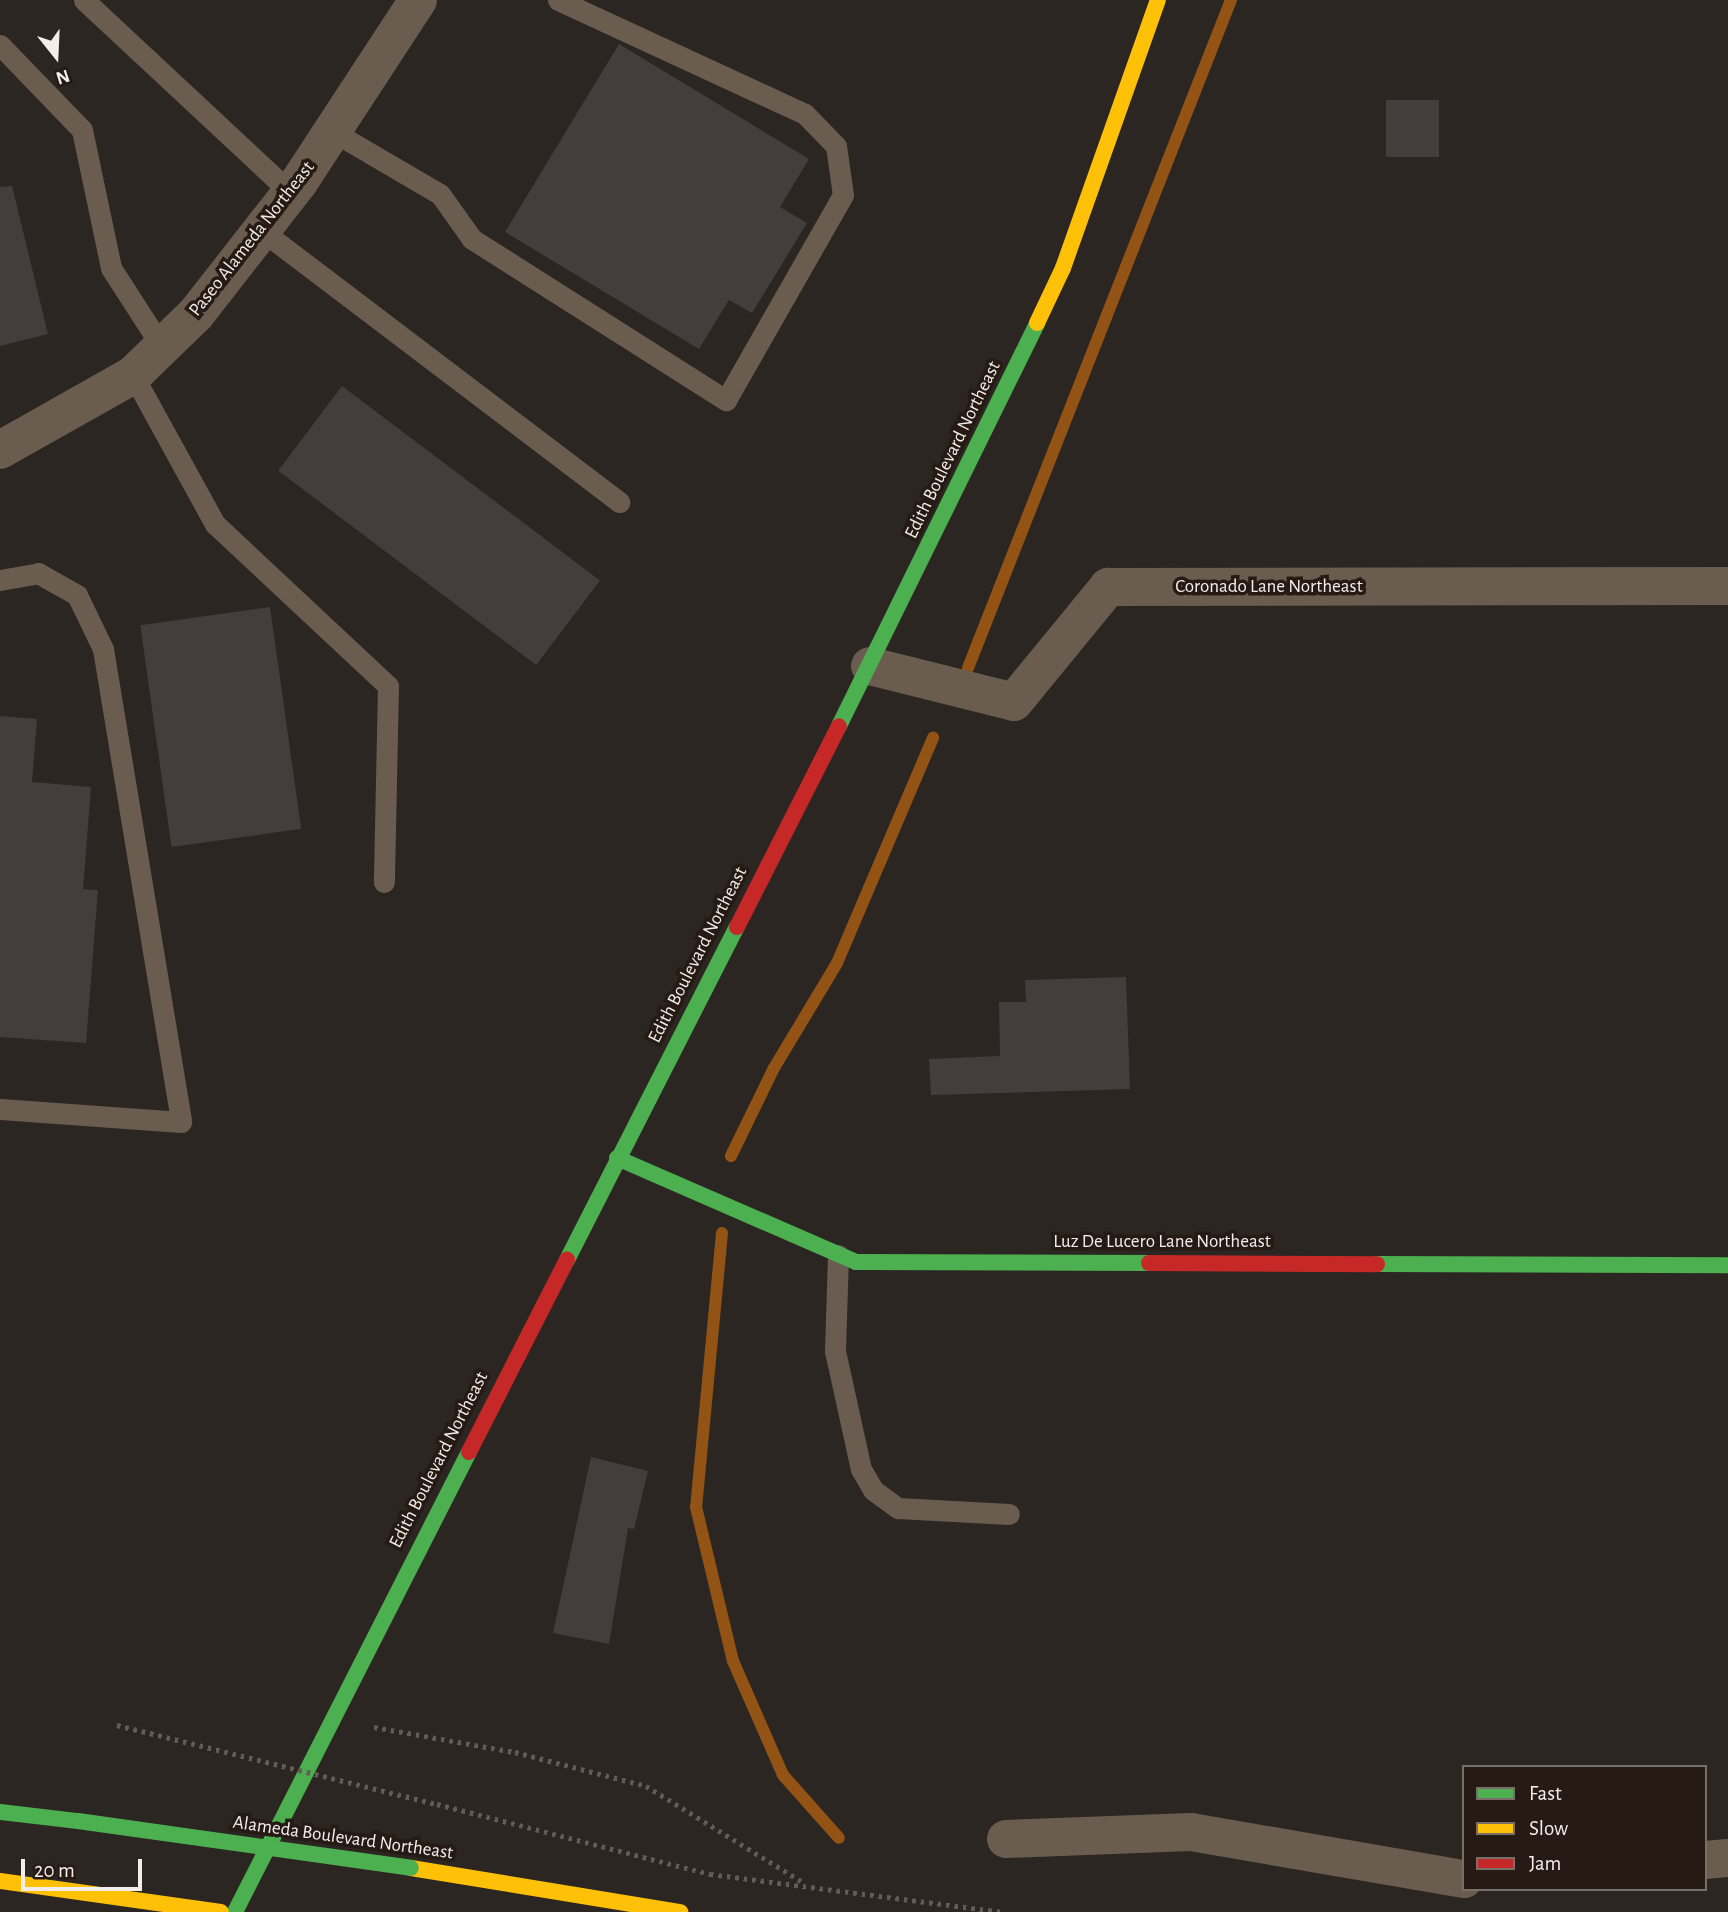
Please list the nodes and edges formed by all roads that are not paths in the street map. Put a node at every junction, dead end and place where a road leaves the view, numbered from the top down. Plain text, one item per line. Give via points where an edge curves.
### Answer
1 (84, 0) edge
2 (418, 0) edge
3 (558, 0) edge
4 (1158, 0) edge
5 (0, 45) edge
6 (332, 131) junction
7 (291, 193) junction
8 (261, 230) junction
9 (162, 346) junction
10 (132, 375) junction
11 (0, 450) edge
12 (620, 502) dead end
13 (0, 579) edge
14 (1728, 586) edge
15 (870, 666) junction
16 (384, 882) dead end
17 (0, 1110) edge
18 (617, 1158) junction
19 (838, 1255) junction
20 (1728, 1265) edge
21 (1009, 1514) dead end
22 (0, 1812) edge
23 (1006, 1839) dead end
24 (1728, 1858) edge
25 (1707, 1860) edge
26 (1462, 1879) edge
27 (0, 1881) edge
28 (221, 1912) edge
29 (235, 1912) edge
30 (680, 1912) edge

1 - 7 lane
2 - 6 street, Paseo Alameda Northeast
3 - 6 lane via 805,114 836,146 843,195 726,400 472,239 440,194
4 - 15 street, Edith Boulevard Northeast via 1063,268
5 - 9 lane via 82,130 111,268
6 - 7 street, Paseo Alameda Northeast
7 - 8 street, Paseo Alameda Northeast
8 - 9 street, Paseo Alameda Northeast via 196,314
8 - 12 lane
9 - 10 street, Paseo Alameda Northeast
10 - 11 street, Paseo Alameda Northeast
10 - 16 lane via 215,524 388,686
13 - 17 lane via 38,573 77,595 103,649 181,1122
14 - 15 street, Coronado Lane Northeast via 1108,587 1014,702
15 - 18 street, Edith Boulevard Northeast
18 - 19 street, Luz De Lucero Lane Northeast
18 - 29 street, Edith Boulevard Northeast
19 - 20 street, Luz De Lucero Lane Northeast via 856,1262
19 - 21 lane via 835,1350 861,1469 873,1490 898,1508
22 - 30 street, Alameda Boulevard Northeast, bridge via 411,1868
23 - 26 street via 1191,1832
24 - 25 street
27 - 28 street via 63,1885

